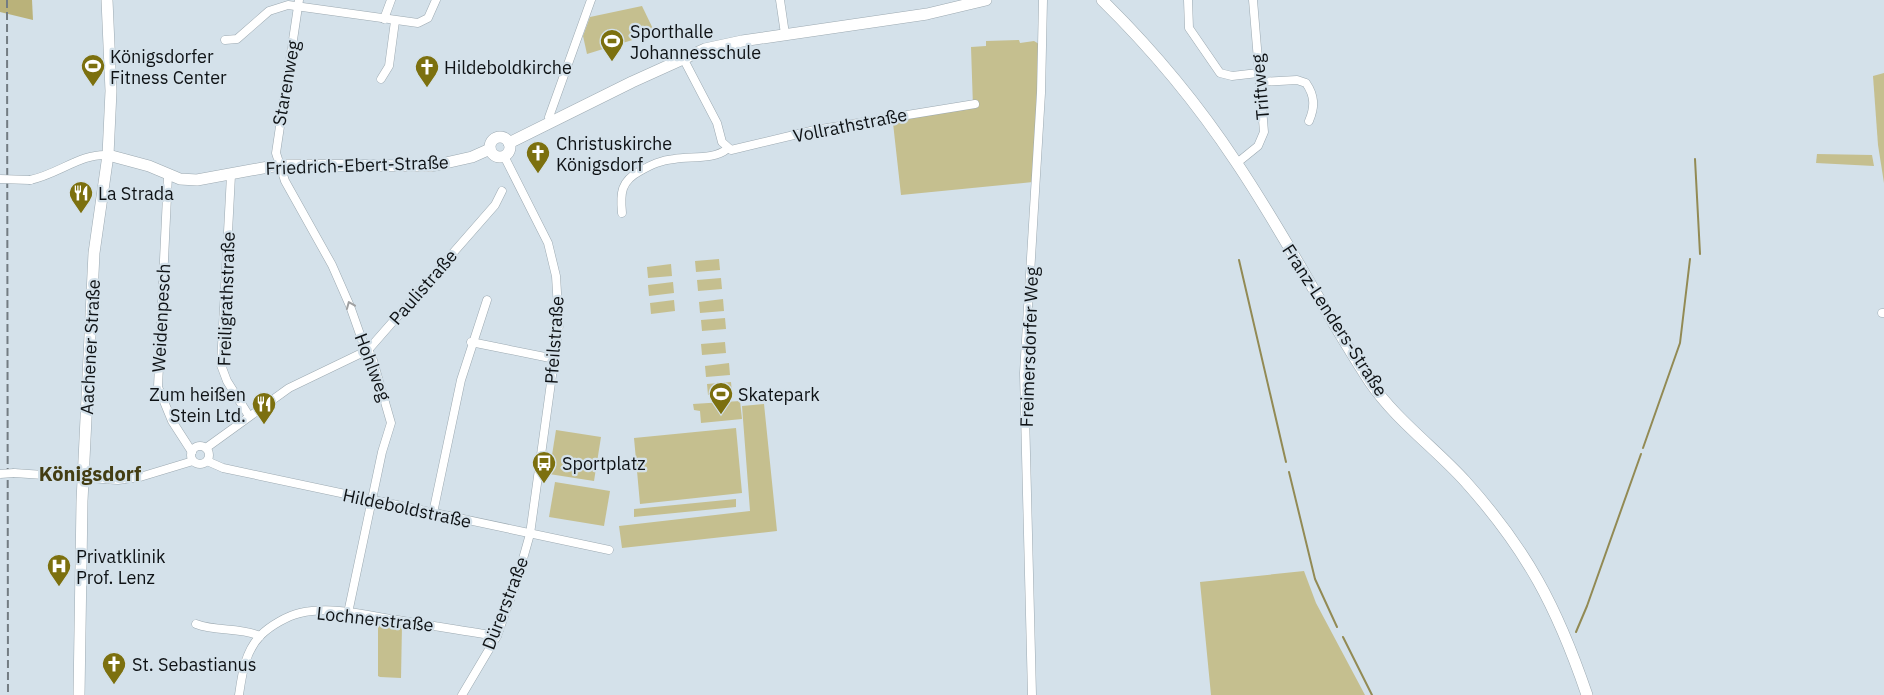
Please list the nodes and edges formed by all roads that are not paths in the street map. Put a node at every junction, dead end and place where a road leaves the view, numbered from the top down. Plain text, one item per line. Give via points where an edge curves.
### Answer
1 (107, 0) edge
2 (391, 0) edge
3 (436, 0) edge
4 (590, 0) edge
5 (780, 0) edge
6 (986, 0) edge
7 (1043, 0) edge
8 (1102, 0) edge
9 (1188, 0) edge
10 (1253, 0) edge
11 (299, 3) edge
12 (384, 19) junction
13 (395, 21) junction
14 (785, 34) junction
15 (225, 40) dead end
16 (683, 58) junction
17 (1258, 73) junction
18 (381, 79) dead end
19 (1260, 82) junction
20 (975, 104) dead end
21 (1310, 121) dead end
22 (550, 123) junction
23 (509, 143) junction
24 (727, 148) junction
25 (490, 150) junction
26 (108, 156) junction
27 (504, 156) junction
28 (1237, 163) junction
29 (278, 165) junction
30 (168, 175) junction
31 (232, 175) junction
32 (0, 178) edge
33 (502, 191) dead end
34 (622, 213) dead end
35 (487, 300) dead end
36 (471, 342) junction
37 (368, 350) junction
38 (555, 359) junction
39 (249, 416) junction
40 (206, 448) junction
41 (192, 452) junction
42 (194, 461) junction
43 (207, 461) junction
44 (0, 474) edge
45 (83, 478) junction
46 (372, 500) junction
47 (433, 513) junction
48 (530, 534) junction
49 (608, 550) dead end
50 (348, 613) junction
51 (196, 624) dead end
52 (260, 636) junction
53 (496, 636) junction
54 (79, 695) edge
55 (239, 695) edge
56 (462, 695) edge
57 (1032, 695) edge
58 (1587, 695) edge

1 - 26 street, Aachener Straße via 112,91
2 - 12 street
3 - 13 street via 432,12 423,21
4 - 22 street via 549,117
5 - 14 street
6 - 14 street via 927,14
7 - 57 street, Freimersdorfer Weg via 1038,153 1024,373
8 - 28 street, Franz-Lenders-Straße via 1184,90
9 - 17 street via 1189,28 1220,73 1232,76
10 - 17 street, Triftweg
11 - 12 street
11 - 15 street via 269,11 237,39
11 - 29 street, Starenweg via 276,143
12 - 13 street
13 - 18 street via 389,66
14 - 16 street via 725,44
16 - 22 street
16 - 24 street
17 - 19 street, Triftweg
19 - 21 street via 1297,80 1306,83 1314,100
19 - 28 street, Triftweg via 1263,138 1251,154
20 - 24 street, Vollrathstraße via 815,130 735,150
22 - 23 street
23 - 25 street via 504,138 495,138 490,143
23 - 27 street
24 - 34 street, Vollrathstraße via 719,154 656,163 634,174 624,183 620,196
25 - 27 street via 496,156
25 - 29 street, Friedrich-Ebert-Straße via 432,166
26 - 30 street, Friedrich-Ebert-Straße via 149,166
26 - 32 street, bridge via 90,156 30,180
26 - 45 street, Aachener Straße via 94,253
27 - 38 street, Pfeilstraße via 545,236 554,263 559,299
28 - 58 street, Franz-Lenders-Straße via 1372,384 1464,480 1514,540 1561,622
29 - 31 street, Friedrich-Ebert-Straße
37 -> 29 street, Hohlweg via 332,265
30 - 31 street, Friedrich-Ebert-Straße via 197,180
30 - 41 street, Weidenpesch via 158,387 172,421
31 - 39 street, Freiligrathstraße via 222,365 226,382
33 - 37 street, Paulistraße via 495,205
35 - 36 street
36 - 38 street
36 - 47 street
37 - 39 street, Paulistraße via 289,388
37 - 46 street, Hohlweg via 391,423
38 - 48 street, Pfeilstraße
39 - 40 street, Paulistraße
40 - 41 street, Paulistraße via 198,446
40 - 43 street via 209,453
41 - 42 street
42 - 43 street via 199,464
42 - 45 street via 140,477 118,480
43 - 46 street, Hildeboldstraße via 223,468
44 - 45 street, bridge
45 - 54 street, Aachener Straße
46 - 47 street, Hildeboldstraße
46 - 50 street, Hohlweg
47 - 48 street, Hildeboldstraße
48 - 49 street, Hildeboldstraße
48 - 53 street, Dürerstraße
50 - 52 street, Lochnerstraße via 299,613
50 - 53 street, Lochnerstraße
51 - 52 street via 209,629 249,631
52 - 55 street, Lochnerstraße via 249,651
53 - 56 street, Dürerstraße

